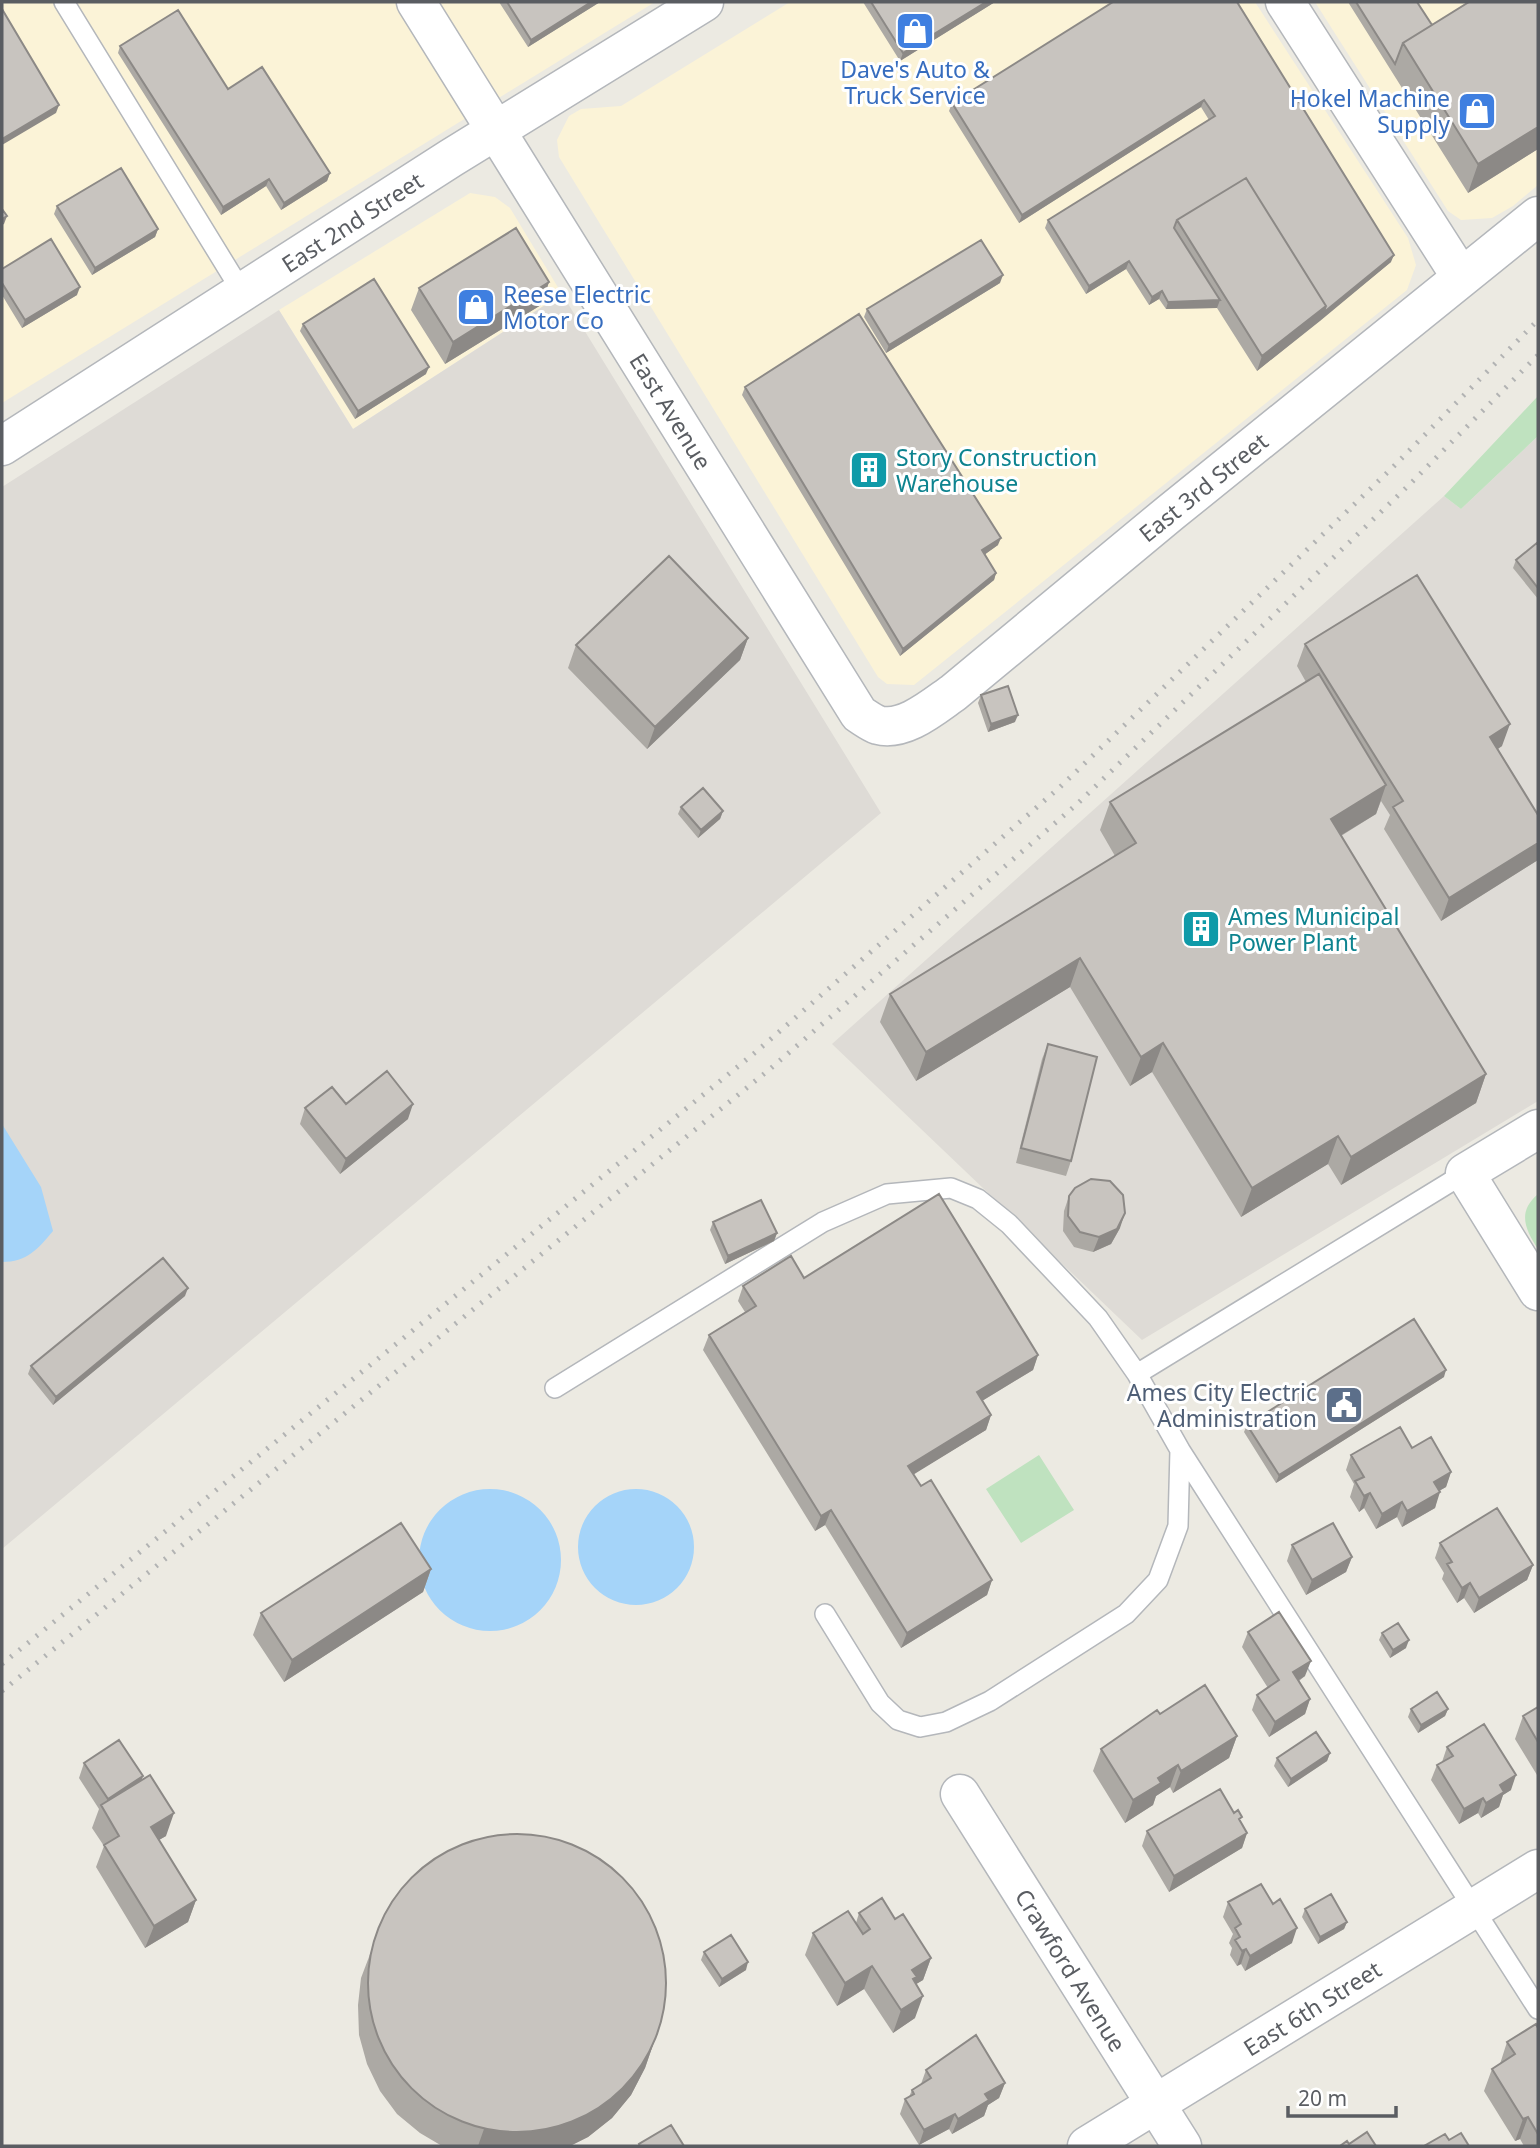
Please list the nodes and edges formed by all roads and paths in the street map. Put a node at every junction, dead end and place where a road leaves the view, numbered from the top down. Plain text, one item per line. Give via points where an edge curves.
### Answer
1 (64, 2) edge
2 (416, 2) edge
3 (704, 2) edge
4 (1285, 2) edge
5 (496, 130) junction
6 (1538, 216) edge
7 (1461, 277) junction
8 (242, 292) junction
9 (2, 446) edge
10 (859, 714) joint
11 (1538, 1129) edge
12 (1465, 1173) junction
13 (1538, 1291) edge
14 (1136, 1374) junction
15 (555, 1388) dead end
16 (1180, 1450) junction
17 (825, 1614) dead end
18 (960, 1794) dead end
19 (1538, 1869) edge
20 (1474, 1908) junction
21 (1538, 2009) edge
22 (1155, 2104) junction
23 (1087, 2146) edge
24 (1182, 2146) edge

1 - 8 lane
2 - 5 street, East Avenue
3 - 5 street, East 2nd Street
4 - 7 street
5 - 8 street, East 2nd Street
5 - 10 street, East Avenue
6 - 7 street, East 3rd Street
7 - 10 street, East 3rd Street via 953,693 897,725 878,725
8 - 9 street, East 2nd Street
11 - 12 street
12 - 13 street
12 - 14 lane
14 - 15 lane via 1098,1318 1009,1224 978,1199 951,1188 887,1194 823,1222
14 - 16 lane
16 - 17 lane via 1178,1527 1158,1580 1126,1614 961,1717 920,1727 898,1720 880,1703
16 - 20 lane
18 - 22 street, Crawford Avenue
19 - 20 street, East 6th Street
20 - 21 lane
20 - 22 street, East 6th Street
22 - 23 street, East 6th Street
22 - 24 street, Crawford Avenue

